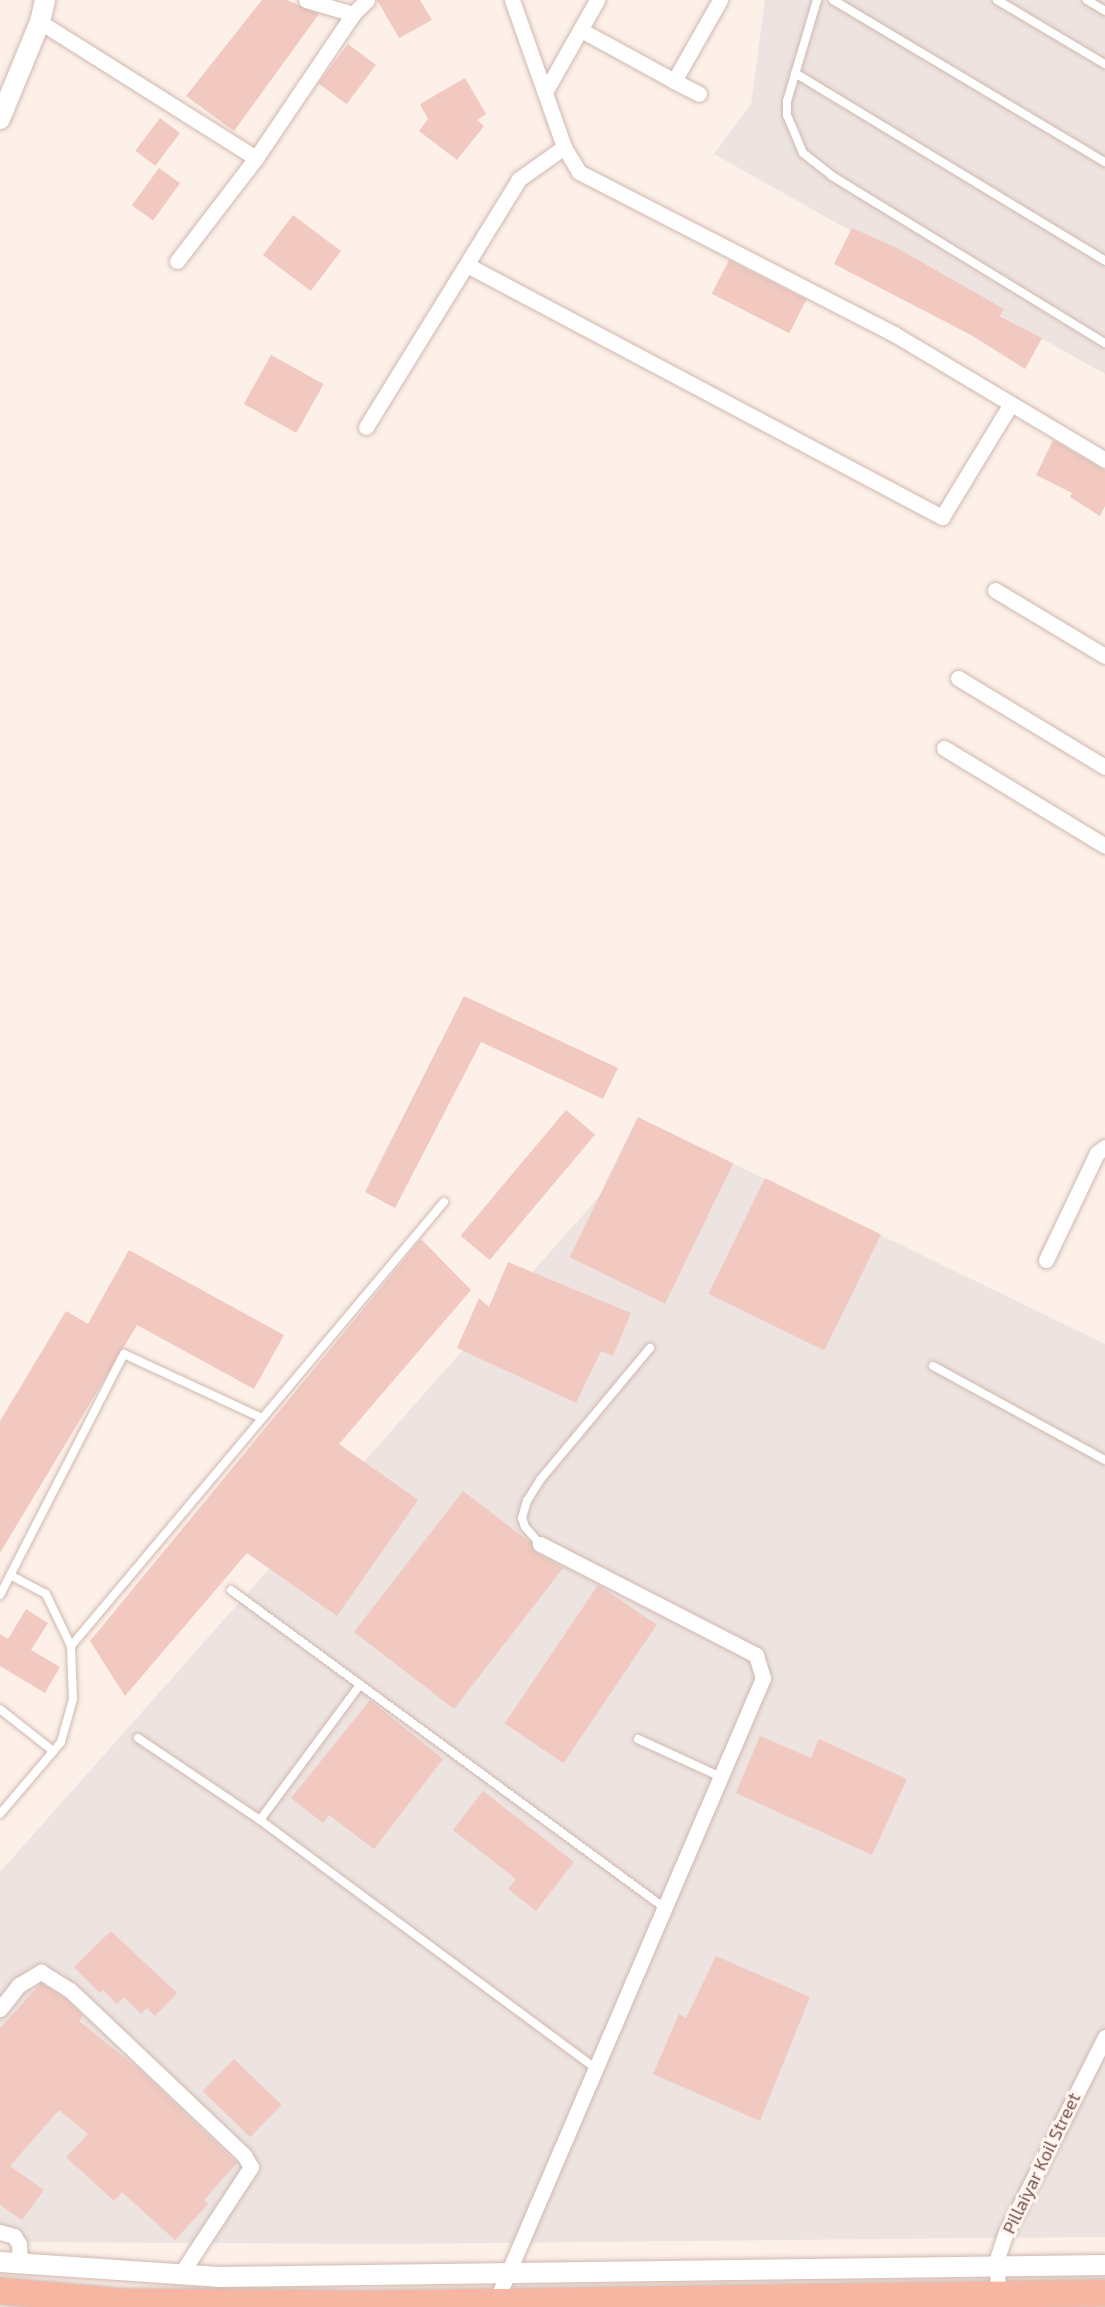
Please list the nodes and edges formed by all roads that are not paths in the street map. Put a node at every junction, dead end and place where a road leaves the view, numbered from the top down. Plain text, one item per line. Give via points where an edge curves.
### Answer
1 (45, 0) edge
2 (306, 0) edge
3 (367, 0) edge
4 (512, 0) edge
5 (597, 0) edge
6 (720, 0) edge
7 (817, 0) edge
8 (833, 0) edge
9 (997, 0) edge
10 (1087, 0) edge
11 (1105, 11) edge
12 (353, 14) junction
13 (40, 22) junction
14 (581, 30) junction
15 (1105, 64) edge
16 (795, 72) junction
17 (674, 81) junction
18 (545, 92) junction
19 (699, 94) dead end
20 (0, 119) edge
21 (564, 147) junction
22 (256, 158) junction
23 (1105, 162) edge
24 (177, 261) dead end
25 (1105, 261) edge
26 (467, 265) junction
27 (1105, 343) edge
28 (1010, 405) junction
29 (366, 427) dead end
30 (1105, 460) edge
31 (995, 590) dead end
32 (1105, 656) edge
33 (958, 678) dead end
34 (944, 748) dead end
35 (1105, 767) edge
36 (1105, 846) edge
37 (1105, 1147) edge
38 (444, 1202) dead end
39 (1046, 1260) dead end
40 (650, 1348) dead end
41 (933, 1366) dead end
42 (262, 1418) junction
43 (1105, 1460) edge
44 (540, 1544) joint
45 (12, 1576) junction
46 (231, 1590) dead end
47 (0, 1595) edge
48 (72, 1646) junction
49 (360, 1685) junction
50 (0, 1709) edge
51 (138, 1738) dead end
52 (638, 1738) dead end
53 (53, 1751) junction
54 (722, 1778) junction
55 (0, 1814) edge
56 (260, 1820) junction
57 (667, 1910) junction
58 (0, 2009) edge
59 (1105, 2037) edge
60 (598, 2070) junction
61 (0, 2232) edge
62 (0, 2262) edge
63 (20, 2264) junction
64 (1105, 2265) edge
65 (996, 2267) junction
66 (507, 2274) junction
67 (180, 2275) junction
68 (324, 2276) junction
69 (0, 2291) edge
70 (1105, 2293) edge
71 (998, 2294) junction
72 (496, 2301) junction
73 (321, 2305) edge

1 - 13 street
2 - 12 street
3 - 12 street
4 - 18 street
5 - 14 street
6 - 17 street
7 - 16 lane
8 - 23 lane
9 - 15 lane
10 - 11 lane
12 - 22 street
13 - 20 street
13 - 22 street
14 - 17 street
14 - 18 street
16 - 25 lane
16 - 27 lane via 786,101 788,115 803,153 815,165
17 - 19 street
18 - 21 street
21 - 26 street via 519,179
21 - 28 street via 579,172 894,334
22 - 24 street
26 - 28 street via 942,517
26 - 29 street
28 - 30 street
31 - 32 street
33 - 35 street
34 - 36 street
37 - 39 street via 1097,1153
38 - 42 lane
40 - 44 lane via 540,1480 527,1501 522,1518
41 - 43 lane
42 - 45 lane via 124,1354
42 - 48 lane
44 - 54 street via 756,1656 764,1678
45 - 47 lane
45 - 48 lane via 46,1594
46 - 49 lane
48 - 53 lane via 73,1699 61,1742
49 - 56 lane
49 - 57 lane
50 - 53 lane
51 - 56 lane
52 - 54 lane
53 - 55 lane
54 - 57 street
56 - 60 lane
57 - 60 street
58 - 67 street via 20,1985 41,1972 70,1990 244,2155 251,2167
59 - 65 street, Pillaiyar Koil Street via 1014,2216
60 - 66 street
61 - 63 street via 14,2236 19,2244
62 - 63 street
63 - 67 street
64 - 65 street
65 - 66 street
65 - 71 street, Pillaiyar Koil Street
66 - 68 street
66 - 72 street
67 - 68 street
68 - 73 street
69 - 73 highway via 122,2302
70 - 71 highway
71 - 72 highway
72 - 73 highway

